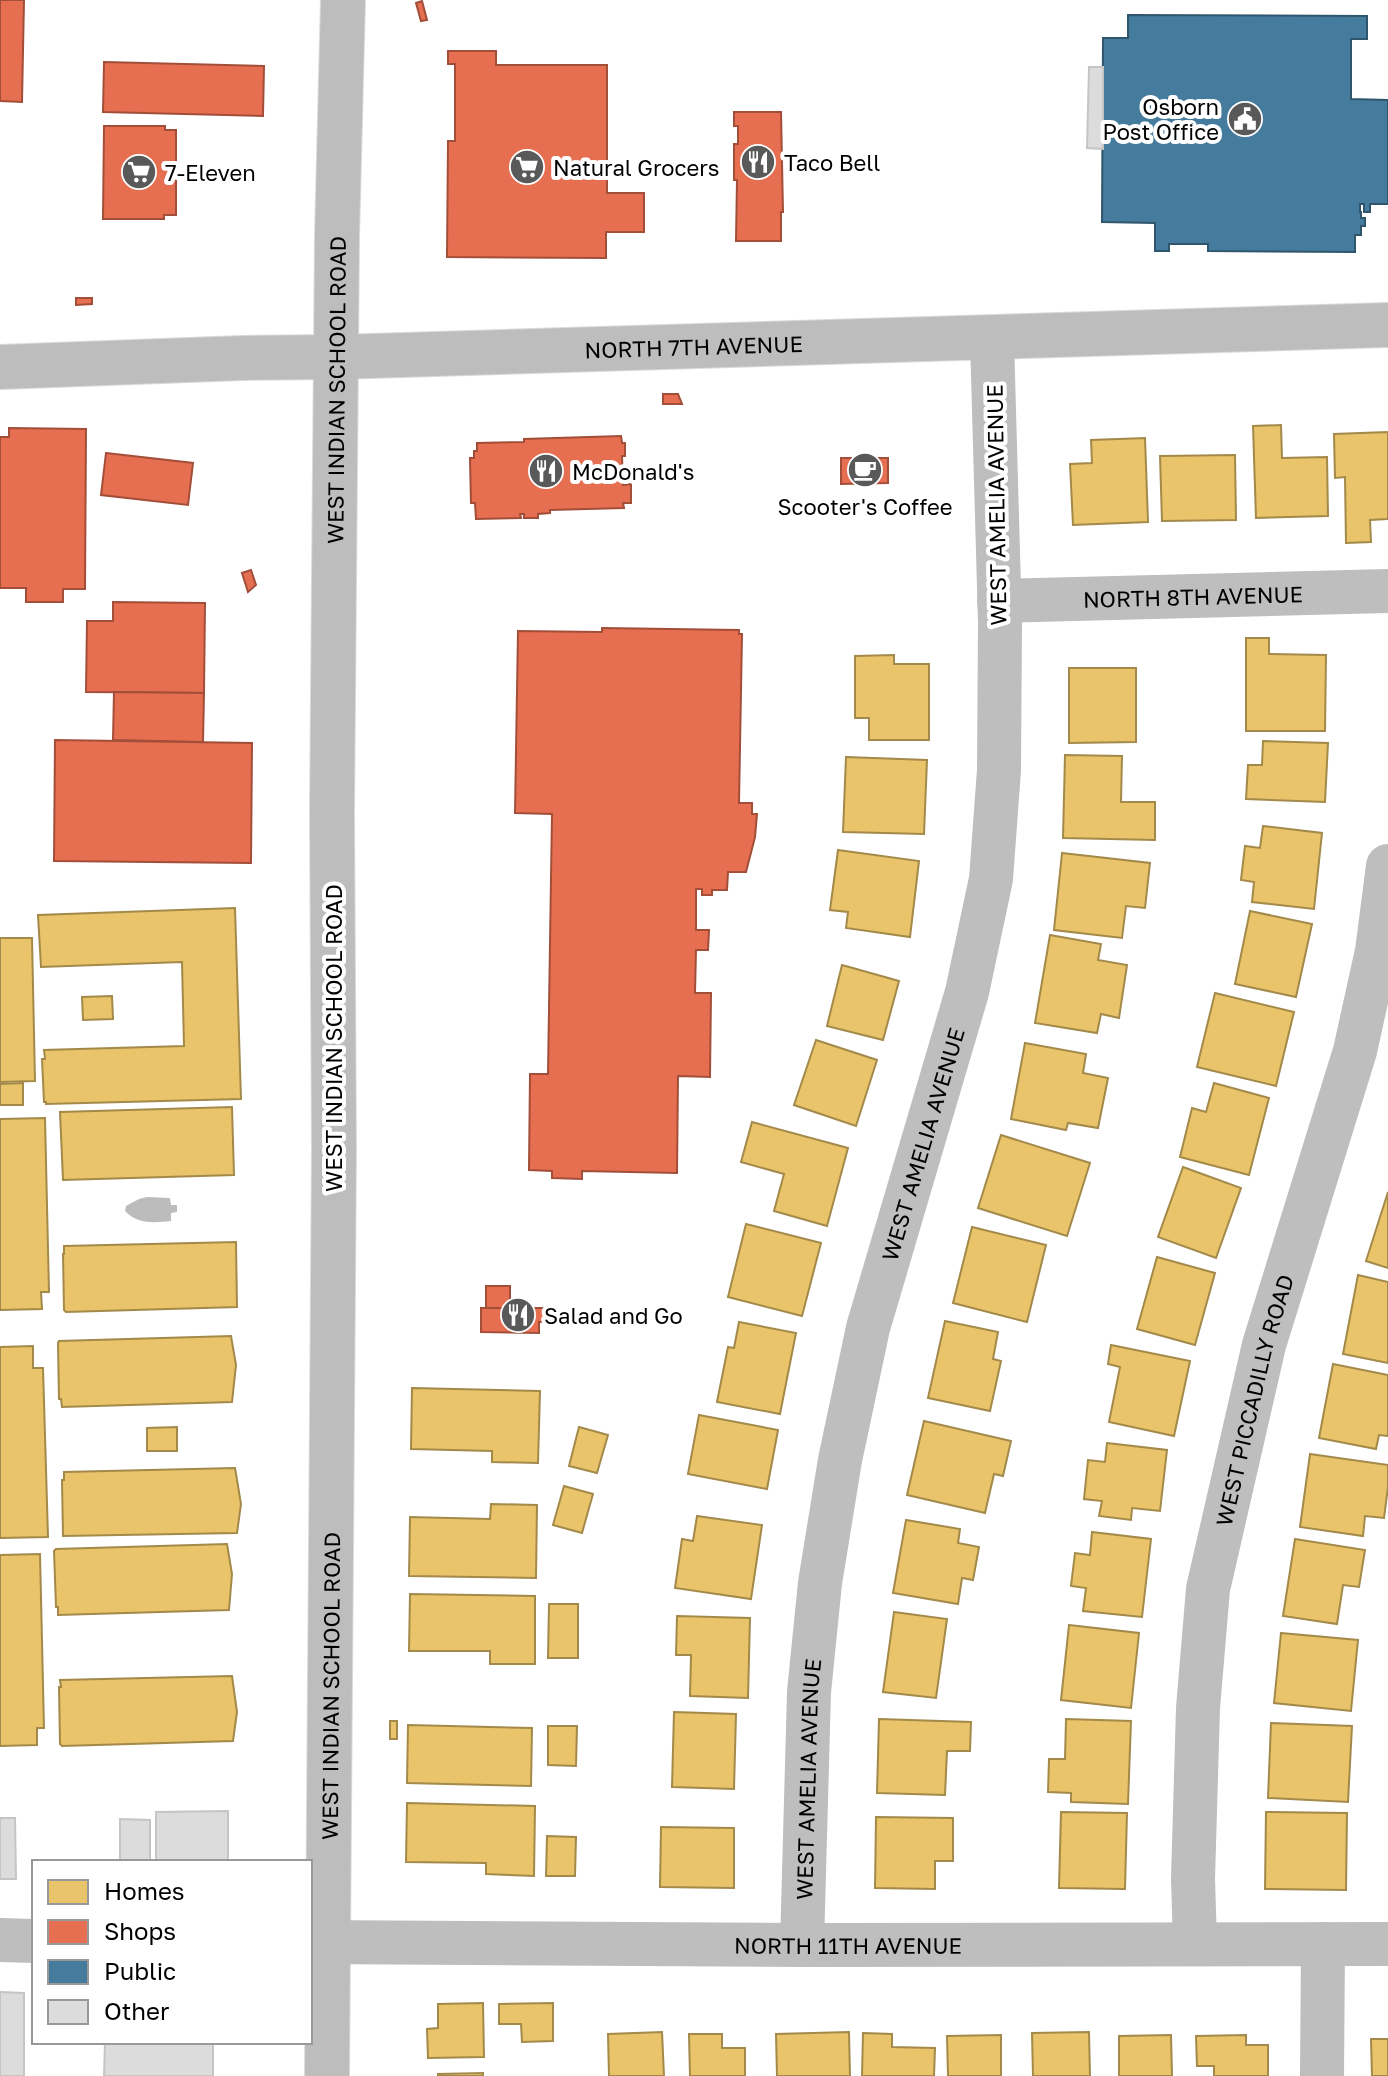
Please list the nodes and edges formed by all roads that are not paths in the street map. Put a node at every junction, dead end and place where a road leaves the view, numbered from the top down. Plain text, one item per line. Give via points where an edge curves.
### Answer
1 (343, 0) edge
2 (1388, 325) edge
3 (992, 339) junction
4 (337, 357) junction
5 (0, 367) edge
6 (1388, 591) edge
7 (999, 601) junction
8 (1388, 866) edge
9 (0, 1940) edge
10 (32, 1941) edge
11 (320, 1942) edge
12 (1195, 1944) junction
13 (1323, 1944) junction
14 (1388, 1944) edge
15 (802, 1945) junction
16 (327, 2076) edge
17 (1322, 2076) edge

1 - 4 main road, WEST INDIAN SCHOOL ROAD
2 - 3 main road, NORTH 7TH AVENUE
3 - 4 main road, NORTH 7TH AVENUE
3 - 7 street, WEST AMELIA AVENUE
4 - 5 main road, NORTH 7TH AVENUE
4 - 11 main road, WEST INDIAN SCHOOL ROAD via 334,1165
6 - 7 street, NORTH 8TH AVENUE
7 - 15 street, WEST AMELIA AVENUE via 999,770 991,879 967,992 868,1328 820,1583 809,1692
8 - 12 street, WEST PICCADILLY ROAD via 1377,951 1355,1051 1264,1345 1208,1589 1198,1708
9 - 10 street
11 - 15 street, NORTH 11TH AVENUE
11 - 16 main road, WEST INDIAN SCHOOL ROAD
12 - 13 street, NORTH 11TH AVENUE
12 - 15 street, NORTH 11TH AVENUE
13 - 14 street, NORTH 11TH AVENUE
13 - 17 street

